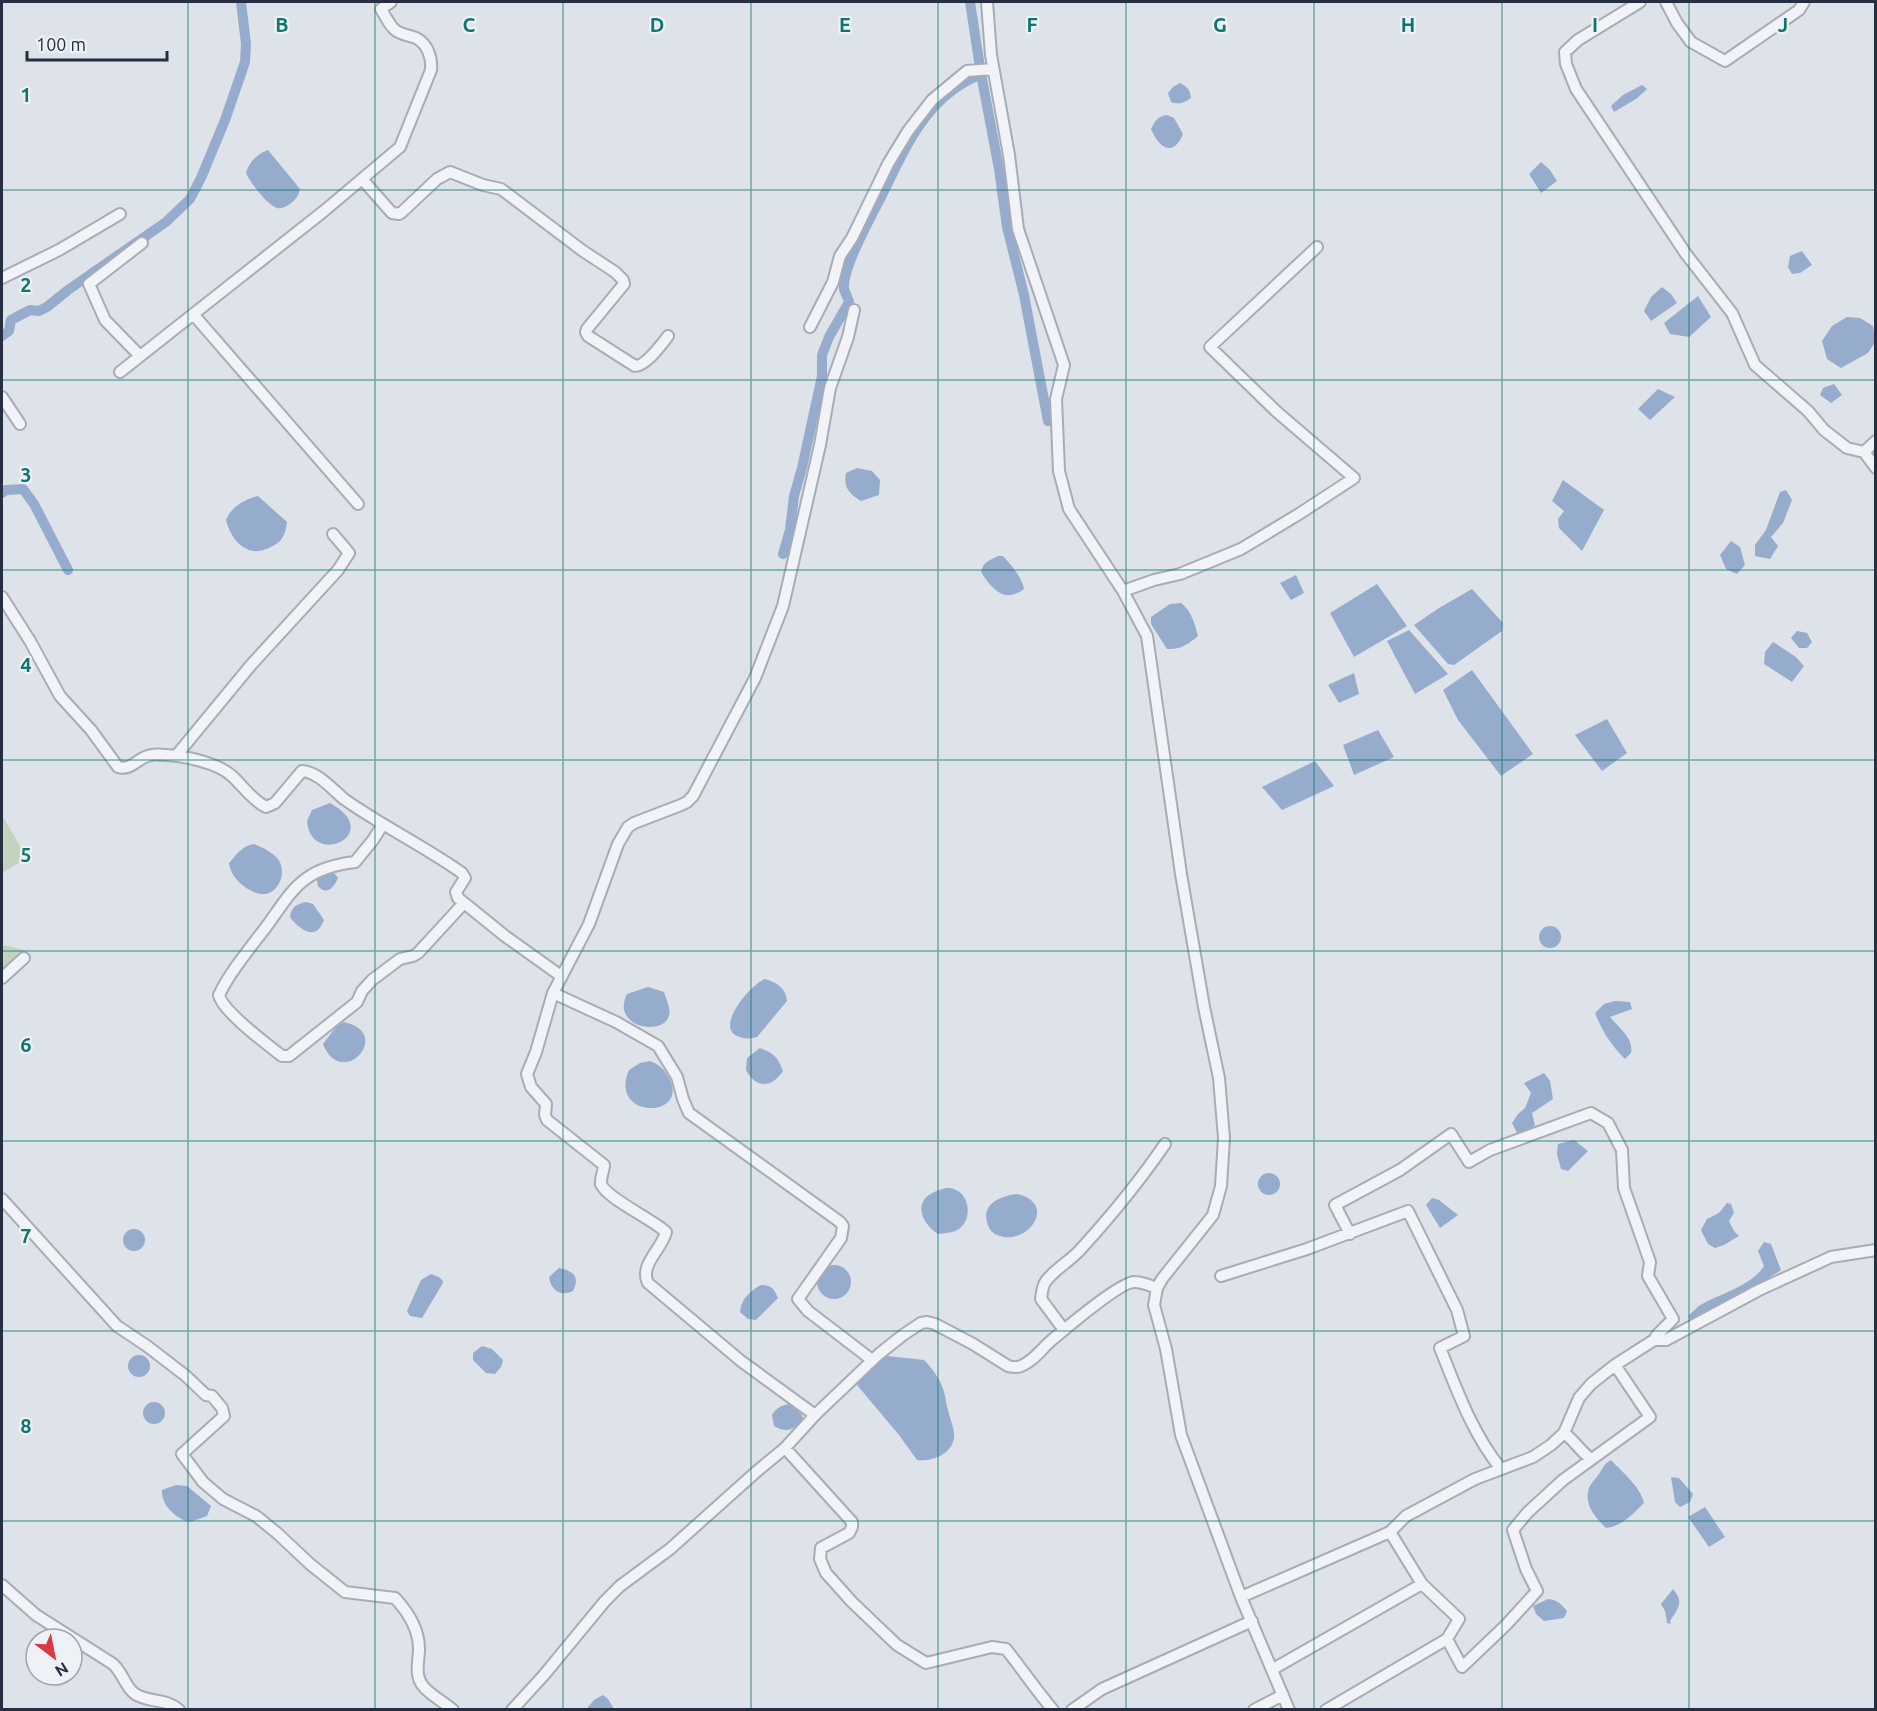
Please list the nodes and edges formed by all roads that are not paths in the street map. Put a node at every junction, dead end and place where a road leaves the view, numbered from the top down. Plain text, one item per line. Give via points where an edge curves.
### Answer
1 (391, 2) edge
2 (987, 2) edge
3 (1640, 2) edge
4 (1666, 2) edge
5 (1804, 2) edge
6 (993, 69) junction
7 (362, 179) junction
8 (120, 214) dead end
9 (142, 243) dead end
10 (1317, 247) dead end
11 (2, 278) edge
12 (854, 310) dead end
13 (193, 314) junction
14 (810, 327) dead end
15 (668, 336) dead end
16 (140, 356) junction
17 (120, 372) dead end
18 (2, 397) edge
19 (20, 424) dead end
20 (1875, 441) edge
21 (1864, 452) junction
22 (1875, 468) edge
23 (358, 504) dead end
24 (333, 534) dead end
25 (1123, 591) junction
26 (2, 597) edge
27 (176, 756) junction
28 (383, 824) junction
29 (464, 903) junction
30 (24, 958) dead end
31 (561, 976) junction
32 (2, 978) edge
33 (553, 993) junction
34 (1165, 1144) dead end
35 (2, 1199) edge
36 (1350, 1234) junction
37 (1875, 1250) edge
38 (1221, 1276) dead end
39 (1153, 1286) junction
40 (1064, 1330) junction
41 (1654, 1340) junction
42 (872, 1360) junction
43 (1615, 1365) junction
44 (815, 1415) junction
45 (1564, 1433) junction
46 (785, 1448) junction
47 (1591, 1459) junction
48 (1501, 1469) junction
49 (1390, 1532) junction
50 (1422, 1584) junction
51 (2, 1585) edge
52 (1241, 1597) junction
53 (1252, 1620) junction
54 (1448, 1639) junction
55 (1273, 1669) junction
56 (1282, 1695) junction
57 (516, 1708) edge
58 (179, 1710) edge
59 (453, 1710) edge
60 (1053, 1710) edge
61 (1072, 1710) edge
62 (1254, 1710) edge
63 (1289, 1710) edge
64 (1326, 1710) edge

1 - 7 street via 382,11 397,32 419,40 430,54 431,70 400,147
2 - 6 street
3 - 21 street via 1578,40 1566,52 1566,64 1576,89 1686,254 1732,313 1755,365 1824,430 1847,448
4 - 5 street via 1691,42 1725,61 1799,10
6 - 14 street via 967,71 932,100 908,131 840,256 833,282
6 - 25 street via 1018,229 1064,365 1056,399 1059,471 1069,509
7 - 13 street
7 - 15 street via 395,214 450,172 501,189 623,280 624,284 587,329 588,336 639,367
8 - 11 street
9 - 16 street via 89,284 105,320
10 - 25 street via 1210,347 1353,478 1241,549 1180,574
12 - 31 street via 830,388 783,606 755,678 693,796 681,805 634,823 624,832 589,924
13 - 16 street
13 - 23 street
16 - 17 street
18 - 19 street
20 - 21 street
21 - 22 street
24 - 27 street via 349,553 338,570 237,681
25 - 39 street via 1146,636 1181,874 1219,1078 1224,1138 1221,1186 1213,1215
26 - 27 street via 60,696 91,730 115,765 125,768 151,754
27 - 28 street via 222,768 266,807 275,803 306,771
28 - 29 street via 463,874 465,878 456,892
28 - 29 street via 355,862 318,872 287,898 219,995 233,1015 282,1056 289,1056 357,1002 372,980 400,959 418,953
29 - 31 street
30 - 32 street
31 - 33 street
33 - 42 street via 658,1046 677,1077 689,1113 840,1222 841,1238 798,1299
33 - 44 street via 527,1074 531,1087 546,1104 546,1118 604,1165 603,1187 666,1232 647,1267 648,1283 741,1361
34 - 40 street via 1109,1219 1042,1286 1041,1299
35 - 59 street via 117,1326 212,1396 222,1408 224,1416 182,1454 203,1482 223,1499 256,1516 345,1592 395,1598 416,1630 418,1676 423,1686
36 - 38 street
36 - 41 street via 1335,1204 1400,1170 1451,1134 1469,1162 1490,1150 1591,1113 1608,1123 1622,1150 1624,1188 1650,1262 1648,1276 1673,1319
36 - 48 street via 1408,1211 1457,1310 1464,1336 1440,1348 1465,1409
37 - 41 street via 1831,1257 1666,1340
39 - 40 street via 1135,1281 1124,1285
39 - 52 street via 1181,1435
40 - 42 street via 1035,1358 1014,1368 927,1322
41 - 43 street
42 - 44 street
43 - 45 street via 1579,1398
43 - 47 street via 1650,1417
44 - 46 street
45 - 47 street
45 - 48 street via 1533,1457
46 - 57 street via 670,1549 620,1586
46 - 60 street via 852,1522 849,1533 821,1548 820,1559 826,1573 852,1602 897,1645 926,1663 992,1647 1006,1649
47 - 54 street via 1563,1480 1513,1530 1537,1591 1461,1667
48 - 49 street via 1406,1516
49 - 50 street
49 - 52 street
50 - 54 street via 1459,1619
50 - 55 street
51 - 58 street via 36,1615 113,1664 133,1693 173,1704
52 - 53 street
53 - 55 street
53 - 61 street via 1102,1689
54 - 64 street
55 - 56 street
56 - 62 street
56 - 63 street

